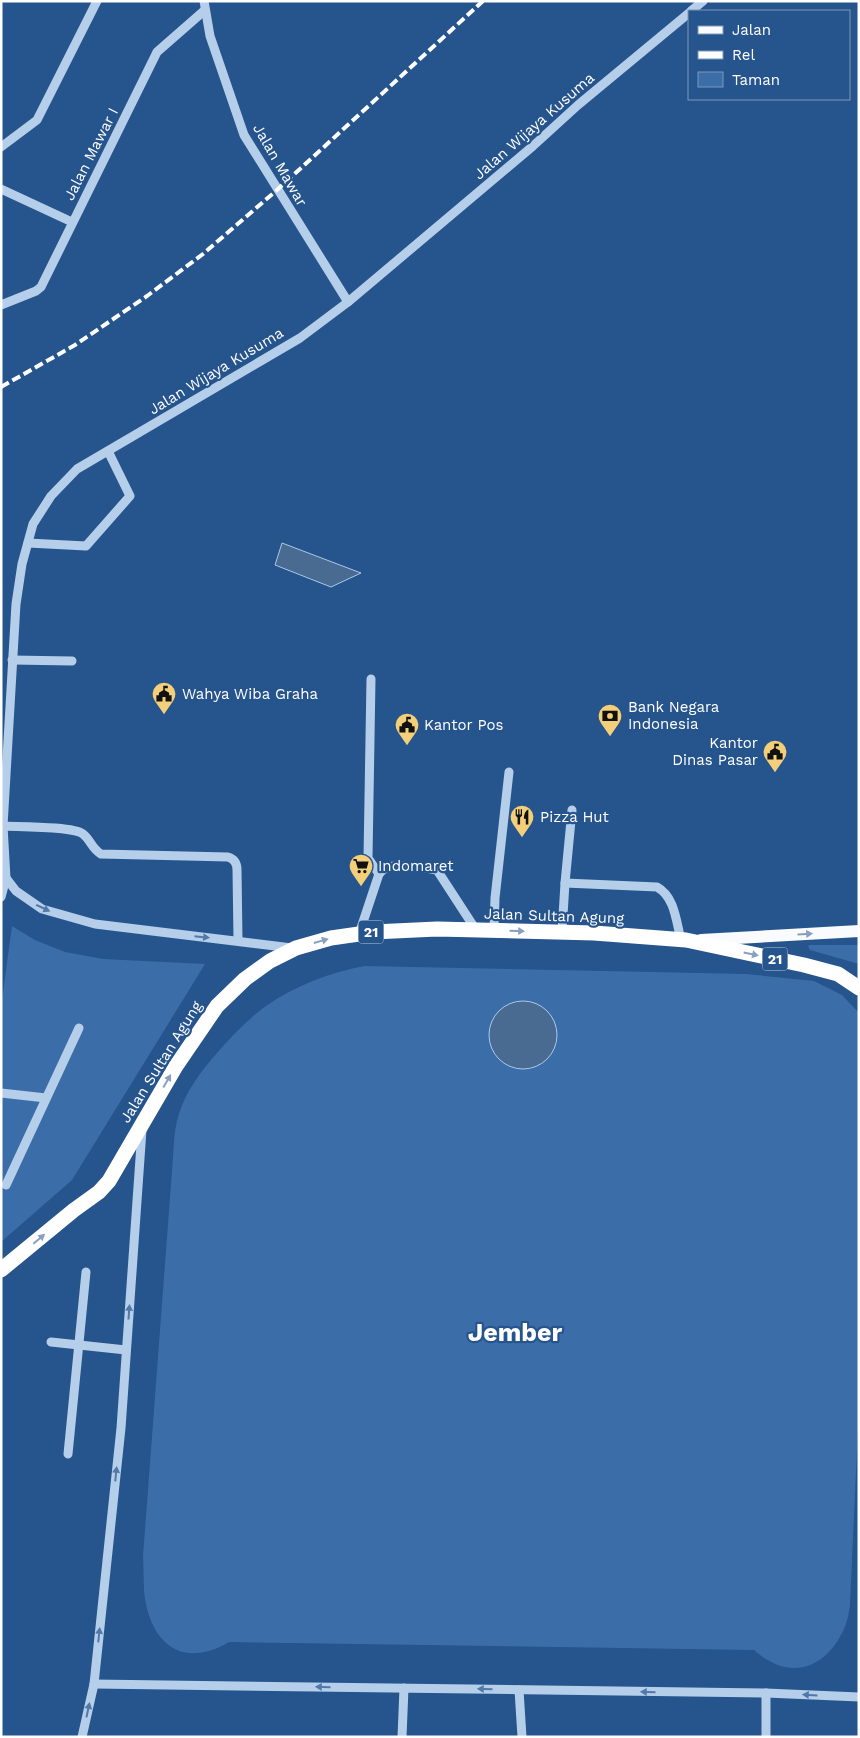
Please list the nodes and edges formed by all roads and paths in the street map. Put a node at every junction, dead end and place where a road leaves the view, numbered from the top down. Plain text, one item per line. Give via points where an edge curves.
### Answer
1 (97, 1) edge
2 (703, 1) edge
3 (205, 6) edge
4 (692, 10) edge
5 (688, 14) edge
6 (1, 147) edge
7 (1, 189) edge
8 (72, 222) junction
9 (348, 302) junction
10 (1, 304) edge
11 (108, 451) junction
12 (28, 543) junction
13 (12, 660) junction
14 (72, 661) dead end
15 (371, 679) dead end
16 (509, 772) dead end
17 (572, 810) dead end
18 (2, 826) edge
19 (379, 874) junction
20 (4, 877) edge
21 (564, 883) junction
22 (1, 897) edge
23 (476, 930) junction
24 (494, 930) junction
25 (859, 931) edge
26 (562, 932) junction
27 (359, 934) junction
28 (238, 940) junction
29 (684, 940) junction
30 (296, 948) junction
31 (859, 988) edge
32 (79, 1028) dead end
33 (1, 1093) edge
34 (46, 1098) junction
35 (142, 1124) junction
36 (6, 1185) dead end
37 (1, 1270) edge
38 (86, 1272) dead end
39 (51, 1342) dead end
40 (78, 1345) junction
41 (126, 1350) junction
42 (68, 1454) dead end
43 (94, 1684) junction
44 (404, 1688) junction
45 (519, 1690) junction
46 (766, 1693) junction
47 (859, 1697) edge
48 (82, 1737) edge
49 (402, 1737) edge
50 (522, 1737) edge
51 (766, 1737) edge

1 - 6 street via 37,120
2 - 4 street, Jalan Wijaya Kusuma
3 - 8 street, Jalan Mawar I via 157,52
3 - 9 street, Jalan Mawar via 210,36 244,135
5 - 9 street, Jalan Wijaya Kusuma
7 - 8 street
8 - 10 street, Jalan Mawar I via 41,287
9 - 11 street, Jalan Wijaya Kusuma via 300,338
11 - 12 street, Jalan Wijaya Kusuma via 77,469 51,496 33,524
11 - 12 street via 130,496 86,546
12 - 13 street, Jalan Wijaya Kusuma via 16,604
13 - 14 street
13 - 18 street, Jalan Wijaya Kusuma
15 - 19 street via 368,858
16 - 24 street
17 - 21 street
18 - 20 street, Jalan Wijaya Kusuma
18 - 28 street via 67,829 82,833 101,854 232,858 237,865
19 - 23 street via 390,866 437,870
19 - 27 street
20 - 22 street, Jalan Wijaya Kusuma
20 -> 28 street via 16,891 42,909 95,924
21 - 26 street
21 - 29 street via 657,887 672,902
23 - 24 highway, Jalan Sultan Agung / 21
23 - 27 highway, Jalan Sultan Agung / 21
24 -> 26 highway, Jalan Sultan Agung / 21
29 -> 25 main road
26 - 29 highway, Jalan Sultan Agung / 21
30 -> 27 highway, Jalan Sultan Agung / 21
28 - 30 street
29 -> 31 highway, 21 via 838,974
35 -> 30 highway, Jalan Sultan Agung / 21 via 217,1006 270,961
32 - 34 street
33 - 34 street
34 - 36 street
37 -> 35 highway, Jalan Sultan Agung / 21 via 99,1192 119,1166
41 -> 35 street
38 - 40 street
39 - 40 street
40 - 41 street
40 - 42 street
43 -> 41 street
44 -> 43 street
48 -> 43 street
45 -> 44 street
44 - 49 street
46 -> 45 street
45 - 50 street
47 -> 46 street
46 - 51 street

